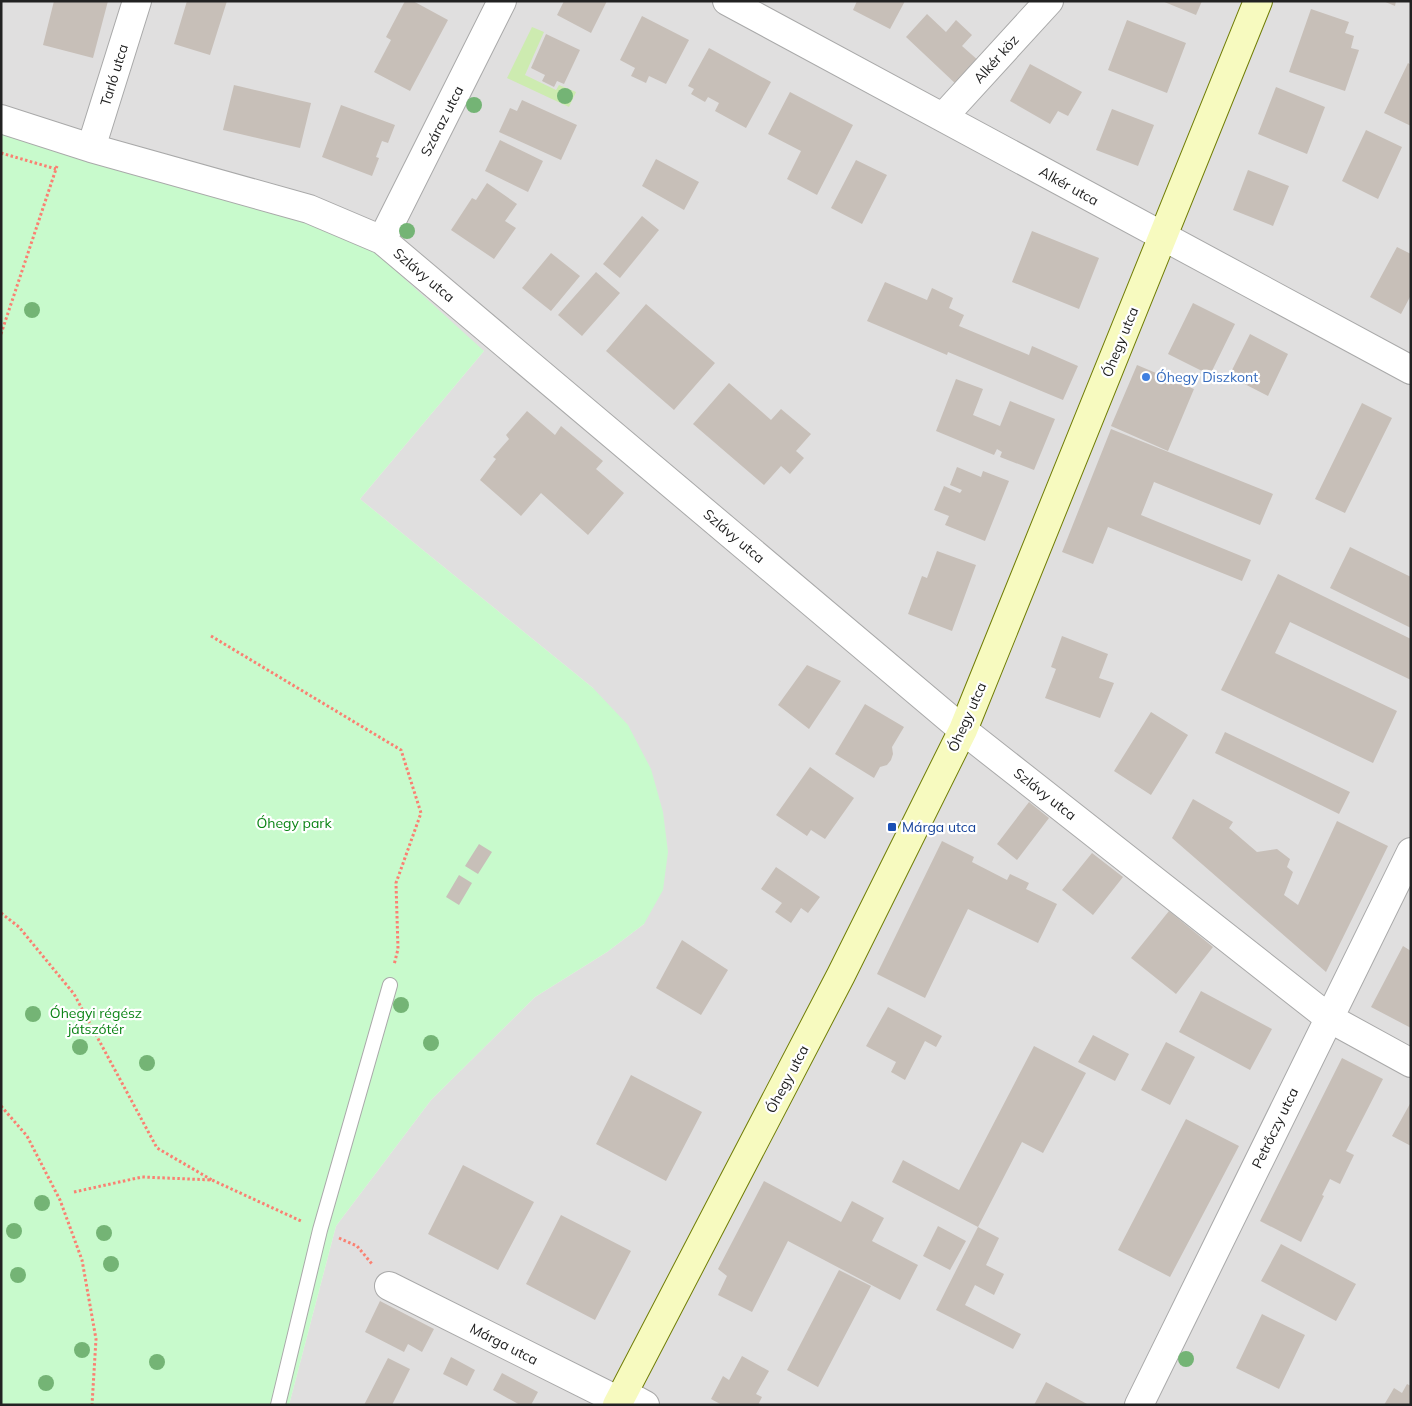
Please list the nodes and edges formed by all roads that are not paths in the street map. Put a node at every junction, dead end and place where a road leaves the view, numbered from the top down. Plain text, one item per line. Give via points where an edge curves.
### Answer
1 (137, 1) edge
2 (502, 1) edge
3 (727, 1) edge
4 (1049, 1) edge
5 (1258, 1) edge
6 (943, 117) junction
7 (1, 119) edge
8 (79, 144) junction
9 (1162, 236) junction
10 (382, 240) junction
11 (1411, 370) edge
12 (964, 730) junction
13 (1411, 852) edge
14 (390, 985) road end
15 (1328, 1018) junction
16 (1411, 1063) edge
17 (390, 1286) road end
18 (626, 1401) edge
19 (278, 1405) edge
20 (1139, 1405) edge

1 - 8 street, Tarló utca
2 - 10 street, Száraz utca
3 - 6 street, Alkér utca
4 - 6 street, Alkér köz
5 - 9 street, Óhegy utca
6 - 9 street, Alkér utca
7 - 8 street, Szlávy utca
8 - 10 street, Szlávy utca via 309,209
9 - 11 street, Alkér utca
9 - 12 street, Óhegy utca
10 - 12 street, Szlávy utca
12 - 15 street, Szlávy utca
12 - 18 street, Óhegy utca
13 - 15 street, Petrőczy utca
14 - 19 lane via 320,1230
15 - 16 street, Szlávy utca
15 - 20 street, Petrőczy utca
17 - 18 street, Márga utca

